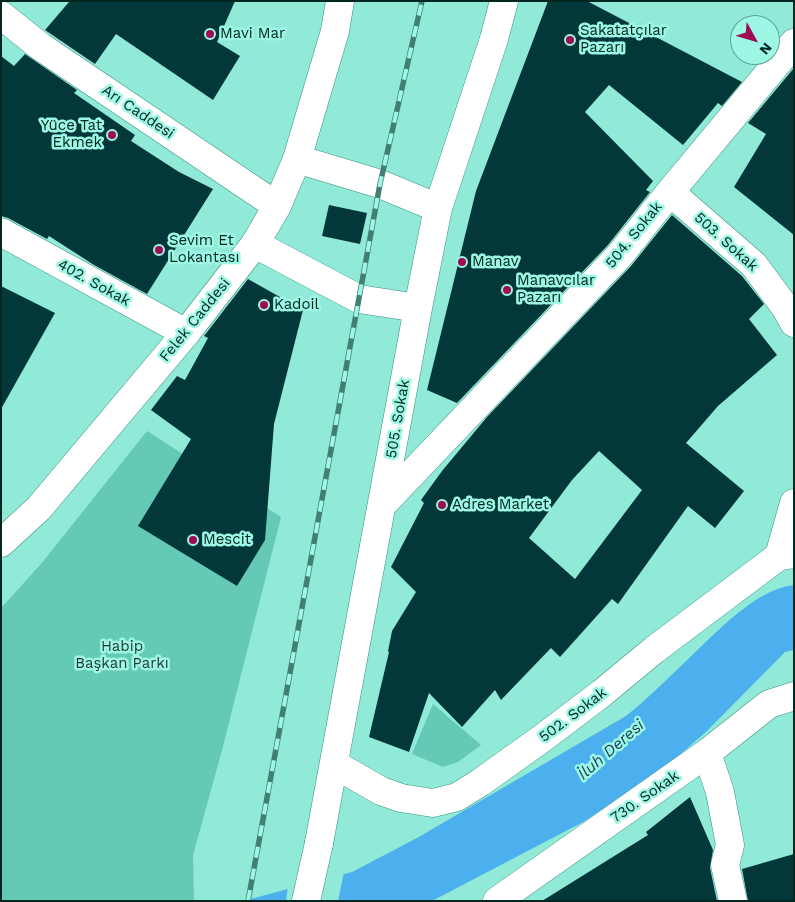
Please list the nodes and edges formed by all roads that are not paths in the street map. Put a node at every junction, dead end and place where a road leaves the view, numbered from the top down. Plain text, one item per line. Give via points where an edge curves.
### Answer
1 (340, 1) edge
2 (504, 1) edge
3 (1, 15) edge
4 (794, 43) edge
5 (297, 159) junction
6 (670, 192) junction
7 (277, 206) junction
8 (438, 208) junction
9 (1, 232) edge
10 (255, 244) junction
11 (418, 308) junction
12 (794, 323) edge
13 (186, 333) junction
14 (794, 503) edge
15 (382, 505) junction
16 (1, 543) edge
17 (786, 555) edge
18 (794, 696) edge
19 (707, 754) junction
20 (334, 764) junction
21 (306, 901) edge
22 (497, 901) edge
23 (733, 901) edge

1 - 5 street, Felek Caddesi via 335,31
2 - 8 street, 505. Sokak
3 - 7 street, Arı Caddesi via 41,47
4 - 6 street, 504. Sokak
5 - 7 street, Felek Caddesi
5 - 8 street via 380,184
6 - 12 street, 503. Sokak via 754,265
6 - 15 street, 504. Sokak via 620,255
7 - 10 street, Felek Caddesi
8 - 11 street, 505. Sokak
9 - 13 street, 402. Sokak
10 - 11 street via 359,299
10 - 13 street, Felek Caddesi
11 - 15 street, 505. Sokak
13 - 16 street, Felek Caddesi via 39,508
14 - 17 street
15 - 20 street, 505. Sokak
17 - 20 street, 502. Sokak via 654,650 551,732 457,797 433,803 401,798 381,791
18 - 19 street, 730. Sokak via 769,704
19 - 22 street, 730. Sokak
19 - 23 street via 720,792 730,844 725,865
20 - 21 street, 505. Sokak

